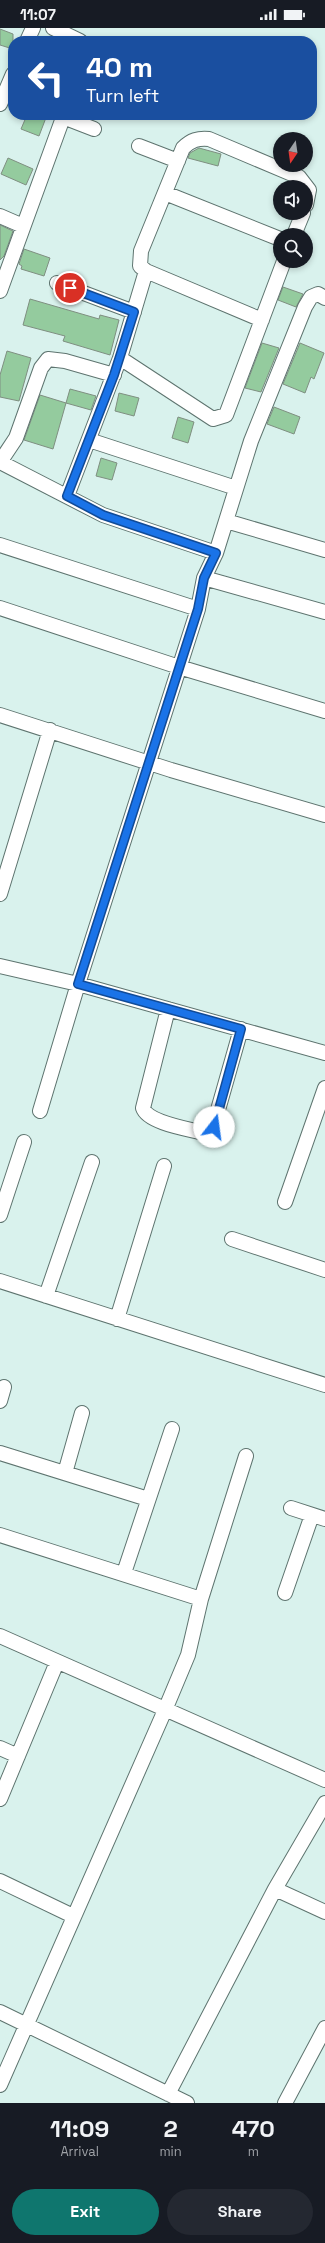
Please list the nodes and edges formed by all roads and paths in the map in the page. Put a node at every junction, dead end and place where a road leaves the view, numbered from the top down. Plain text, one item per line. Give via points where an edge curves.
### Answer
1 (53, 28) edge
2 (70, 36) edge
3 (8, 86) edge
4 (0, 104) edge
5 (62, 120) edge
6 (73, 120) edge
7 (94, 129) dead end
8 (139, 146) dead end
9 (178, 161) junction
10 (301, 180) edge
11 (165, 193) junction
12 (0, 216) edge
13 (23, 226) junction
14 (273, 236) edge
15 (281, 268) edge
16 (146, 271) junction
17 (57, 283) dead end
18 (0, 291) edge
19 (325, 298) edge
20 (134, 312) junction
21 (262, 320) junction
22 (120, 358) junction
23 (114, 375) junction
24 (89, 440) junction
25 (0, 462) edge
26 (236, 488) junction
27 (67, 496) junction
28 (226, 521) junction
29 (0, 545) edge
30 (325, 550) edge
31 (216, 553) junction
32 (204, 578) junction
33 (0, 608) edge
34 (198, 609) junction
35 (325, 612) edge
36 (179, 667) junction
37 (325, 711) edge
38 (0, 715) edge
39 (50, 730) junction
40 (149, 761) junction
41 (325, 815) edge
42 (0, 894) edge
43 (0, 966) edge
44 (78, 984) junction
45 (168, 1009) junction
46 (241, 1029) junction
47 (325, 1053) edge
48 (325, 1088) edge
49 (40, 1111) dead end
50 (24, 1142) dead end
51 (92, 1162) dead end
52 (164, 1166) dead end
53 (285, 1202) dead end
54 (0, 1214) edge
55 (232, 1239) dead end
56 (325, 1270) edge
57 (0, 1281) edge
58 (46, 1296) junction
59 (117, 1319) junction
60 (325, 1385) edge
61 (4, 1387) dead end
62 (0, 1401) edge
63 (82, 1413) dead end
64 (172, 1429) dead end
65 (0, 1453) edge
66 (246, 1456) dead end
67 (65, 1473) junction
68 (148, 1499) junction
69 (291, 1508) dead end
70 (319, 1517) edge
71 (0, 1535) edge
72 (124, 1573) junction
73 (286, 1593) dead end
74 (201, 1599) junction
75 (0, 1636) edge
76 (58, 1662) junction
77 (165, 1710) junction
78 (0, 1748) edge
79 (18, 1756) junction
80 (325, 1780) edge
81 (0, 1799) edge
82 (325, 1803) edge
83 (0, 1881) edge
84 (275, 1889) junction
85 (325, 1912) edge
86 (74, 1916) junction
87 (0, 2012) edge
88 (26, 2025) junction
89 (323, 2036) edge
90 (0, 2085) edge
91 (168, 2094) junction
92 (187, 2103) edge
93 (286, 2103) edge

1 - 2 street
3 - 4 street
5 - 13 street
6 - 7 street
8 - 9 street
9 - 10 street via 183,148 190,142 200,138 209,139
9 - 11 street
11 - 14 street
11 - 16 street via 141,251 140,266
12 - 13 street
13 - 18 street
15 - 21 street
16 - 20 street
16 - 21 street
17 - 20 street
19 - 26 street via 318,294 311,297 305,307 251,441
20 - 22 street
21 - 22 street via 226,415 220,418 213,419
22 - 23 street
23 - 24 street
23 - 25 street via 65,361 48,359 41,368 16,438
24 - 26 street
24 - 27 street
25 - 27 street
26 - 28 street
27 - 31 street via 103,515
28 - 30 street
28 - 31 street
29 - 34 street
31 - 32 street
32 - 34 street
32 - 35 street
33 - 36 street
34 - 36 street
36 - 37 street
36 - 40 street
38 - 39 street
39 - 40 street
39 - 42 street
40 - 41 street via 171,770
40 - 44 street
43 - 44 street
44 - 45 street
44 - 49 street
45 - 46 street
45 - 46 street via 143,1108 154,1119 204,1133 212,1131
46 - 47 street
48 - 53 street
50 - 54 street
51 - 58 street
52 - 59 street
55 - 56 street
57 - 58 street
58 - 59 street
59 - 60 street
61 - 62 street
63 - 67 street
64 - 68 street
65 - 67 street
66 - 74 street
67 - 68 street
68 - 72 street
69 - 70 street
70 - 73 street
71 - 72 street
72 - 74 street
74 - 77 street via 188,1655
75 - 76 street
76 - 77 street
76 - 79 street
77 - 80 street
77 - 86 street
78 - 79 street
79 - 81 street
82 - 84 street
83 - 86 street
84 - 85 street
84 - 91 street
86 - 88 street
87 - 88 street
88 - 90 street
88 - 91 street
89 - 93 street
91 - 92 street

